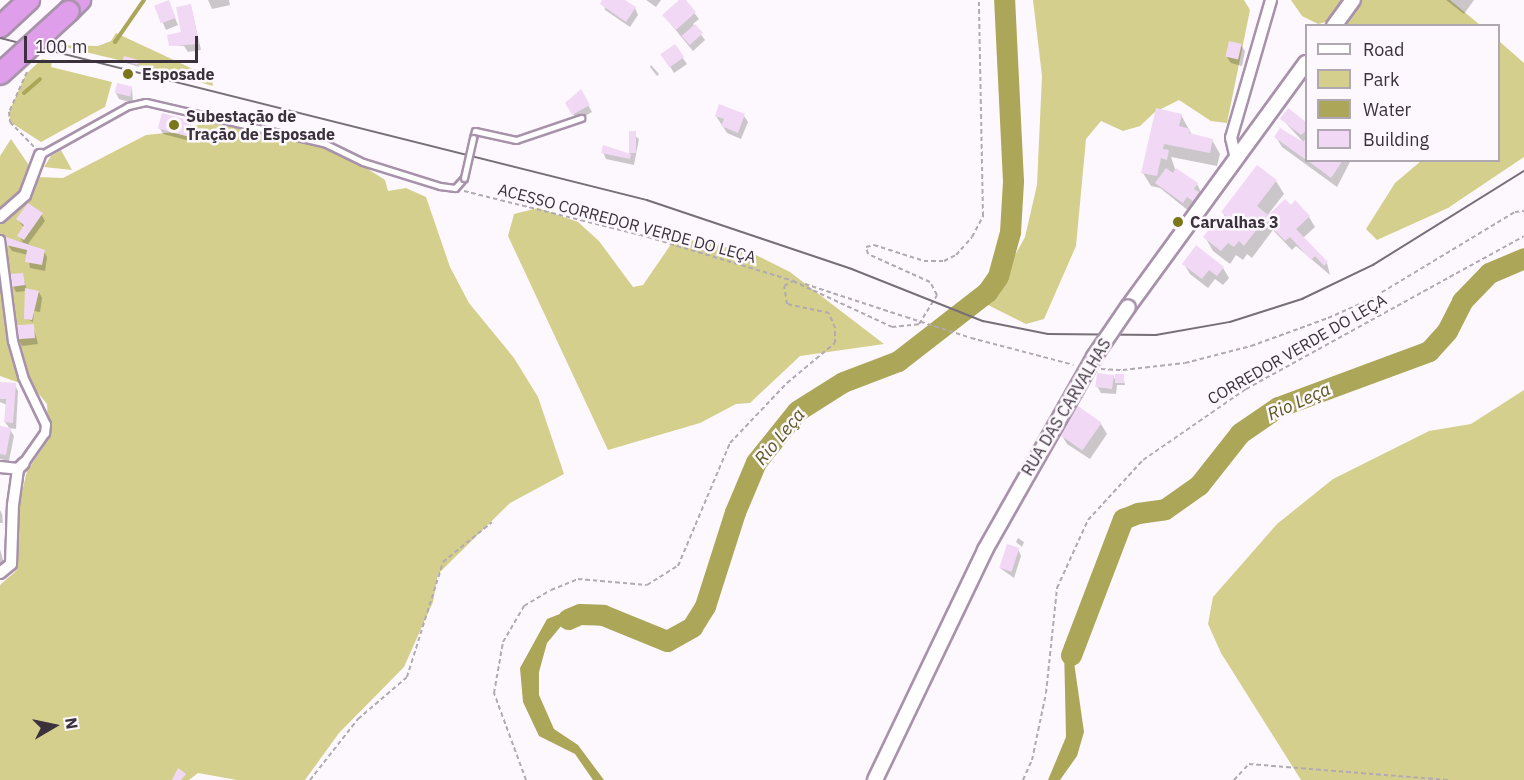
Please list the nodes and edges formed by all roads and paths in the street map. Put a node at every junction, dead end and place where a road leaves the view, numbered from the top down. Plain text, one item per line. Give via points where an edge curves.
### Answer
1 (979, 0) edge
2 (1271, 0) edge
3 (1353, 0) edge
4 (25, 4) edge
5 (74, 5) edge
6 (1335, 24) edge
7 (0, 27) edge
8 (1305, 64) edge
9 (23, 67) dead end
10 (0, 74) edge
11 (581, 118) dead end
12 (40, 155) junction
13 (1236, 159) junction
14 (455, 188) junction
15 (1524, 211) edge
16 (0, 218) edge
17 (1524, 236) edge
18 (0, 240) edge
19 (793, 281) junction
20 (1091, 363) junction
21 (0, 466) edge
22 (21, 466) junction
23 (492, 522) dead end
24 (0, 573) edge
25 (310, 780) edge
26 (526, 780) edge
27 (874, 780) edge
28 (1023, 780) edge
29 (1234, 780) edge
30 (1450, 780) edge

1 - 19 path via 982,216 972,237 956,255 944,261 924,261 874,245 866,247 867,254 930,282 937,295 919,324 892,327
2 - 13 street via 1231,138
3 - 6 street
4 - 7 highway
5 - 10 highway, bridge
8 - 13 street, RUA DAS CARVALHAS
9 - 12 path via 27,72 9,112 10,122
11 - 14 lane, bridge via 516,140 475,131 464,178
12 - 14 lane via 128,106 146,102 326,144 363,162
12 - 16 street via 25,195
13 - 20 street, RUA DAS CARVALHAS, bridge
14 - 19 path, ACESSO CORREDOR VERDE DO LEÇA via 473,196 724,258
15 - 20 path, CORREDOR VERDE DO LEÇA via 1515,212 1369,300 1328,318 1185,363 1123,370
17 - 28 path, CORREDOR VERDE DO LEÇA via 1246,389 1143,460 1088,520 1057,588 1046,693 1032,760
18 - 22 street via 13,341 23,378 46,425
19 - 20 path, CORREDOR VERDE DO LEÇA, bridge via 971,338
19 - 26 path via 784,286 788,304 829,313 835,343 787,382 730,443 678,566 647,585 578,579 551,590 524,606 503,642 494,693
20 - 27 street, RUA DAS CARVALHAS via 985,550
21 - 22 street
22 - 24 street via 11,564
23 - 25 path via 443,562 407,677 358,719
29 - 30 path via 1249,764

